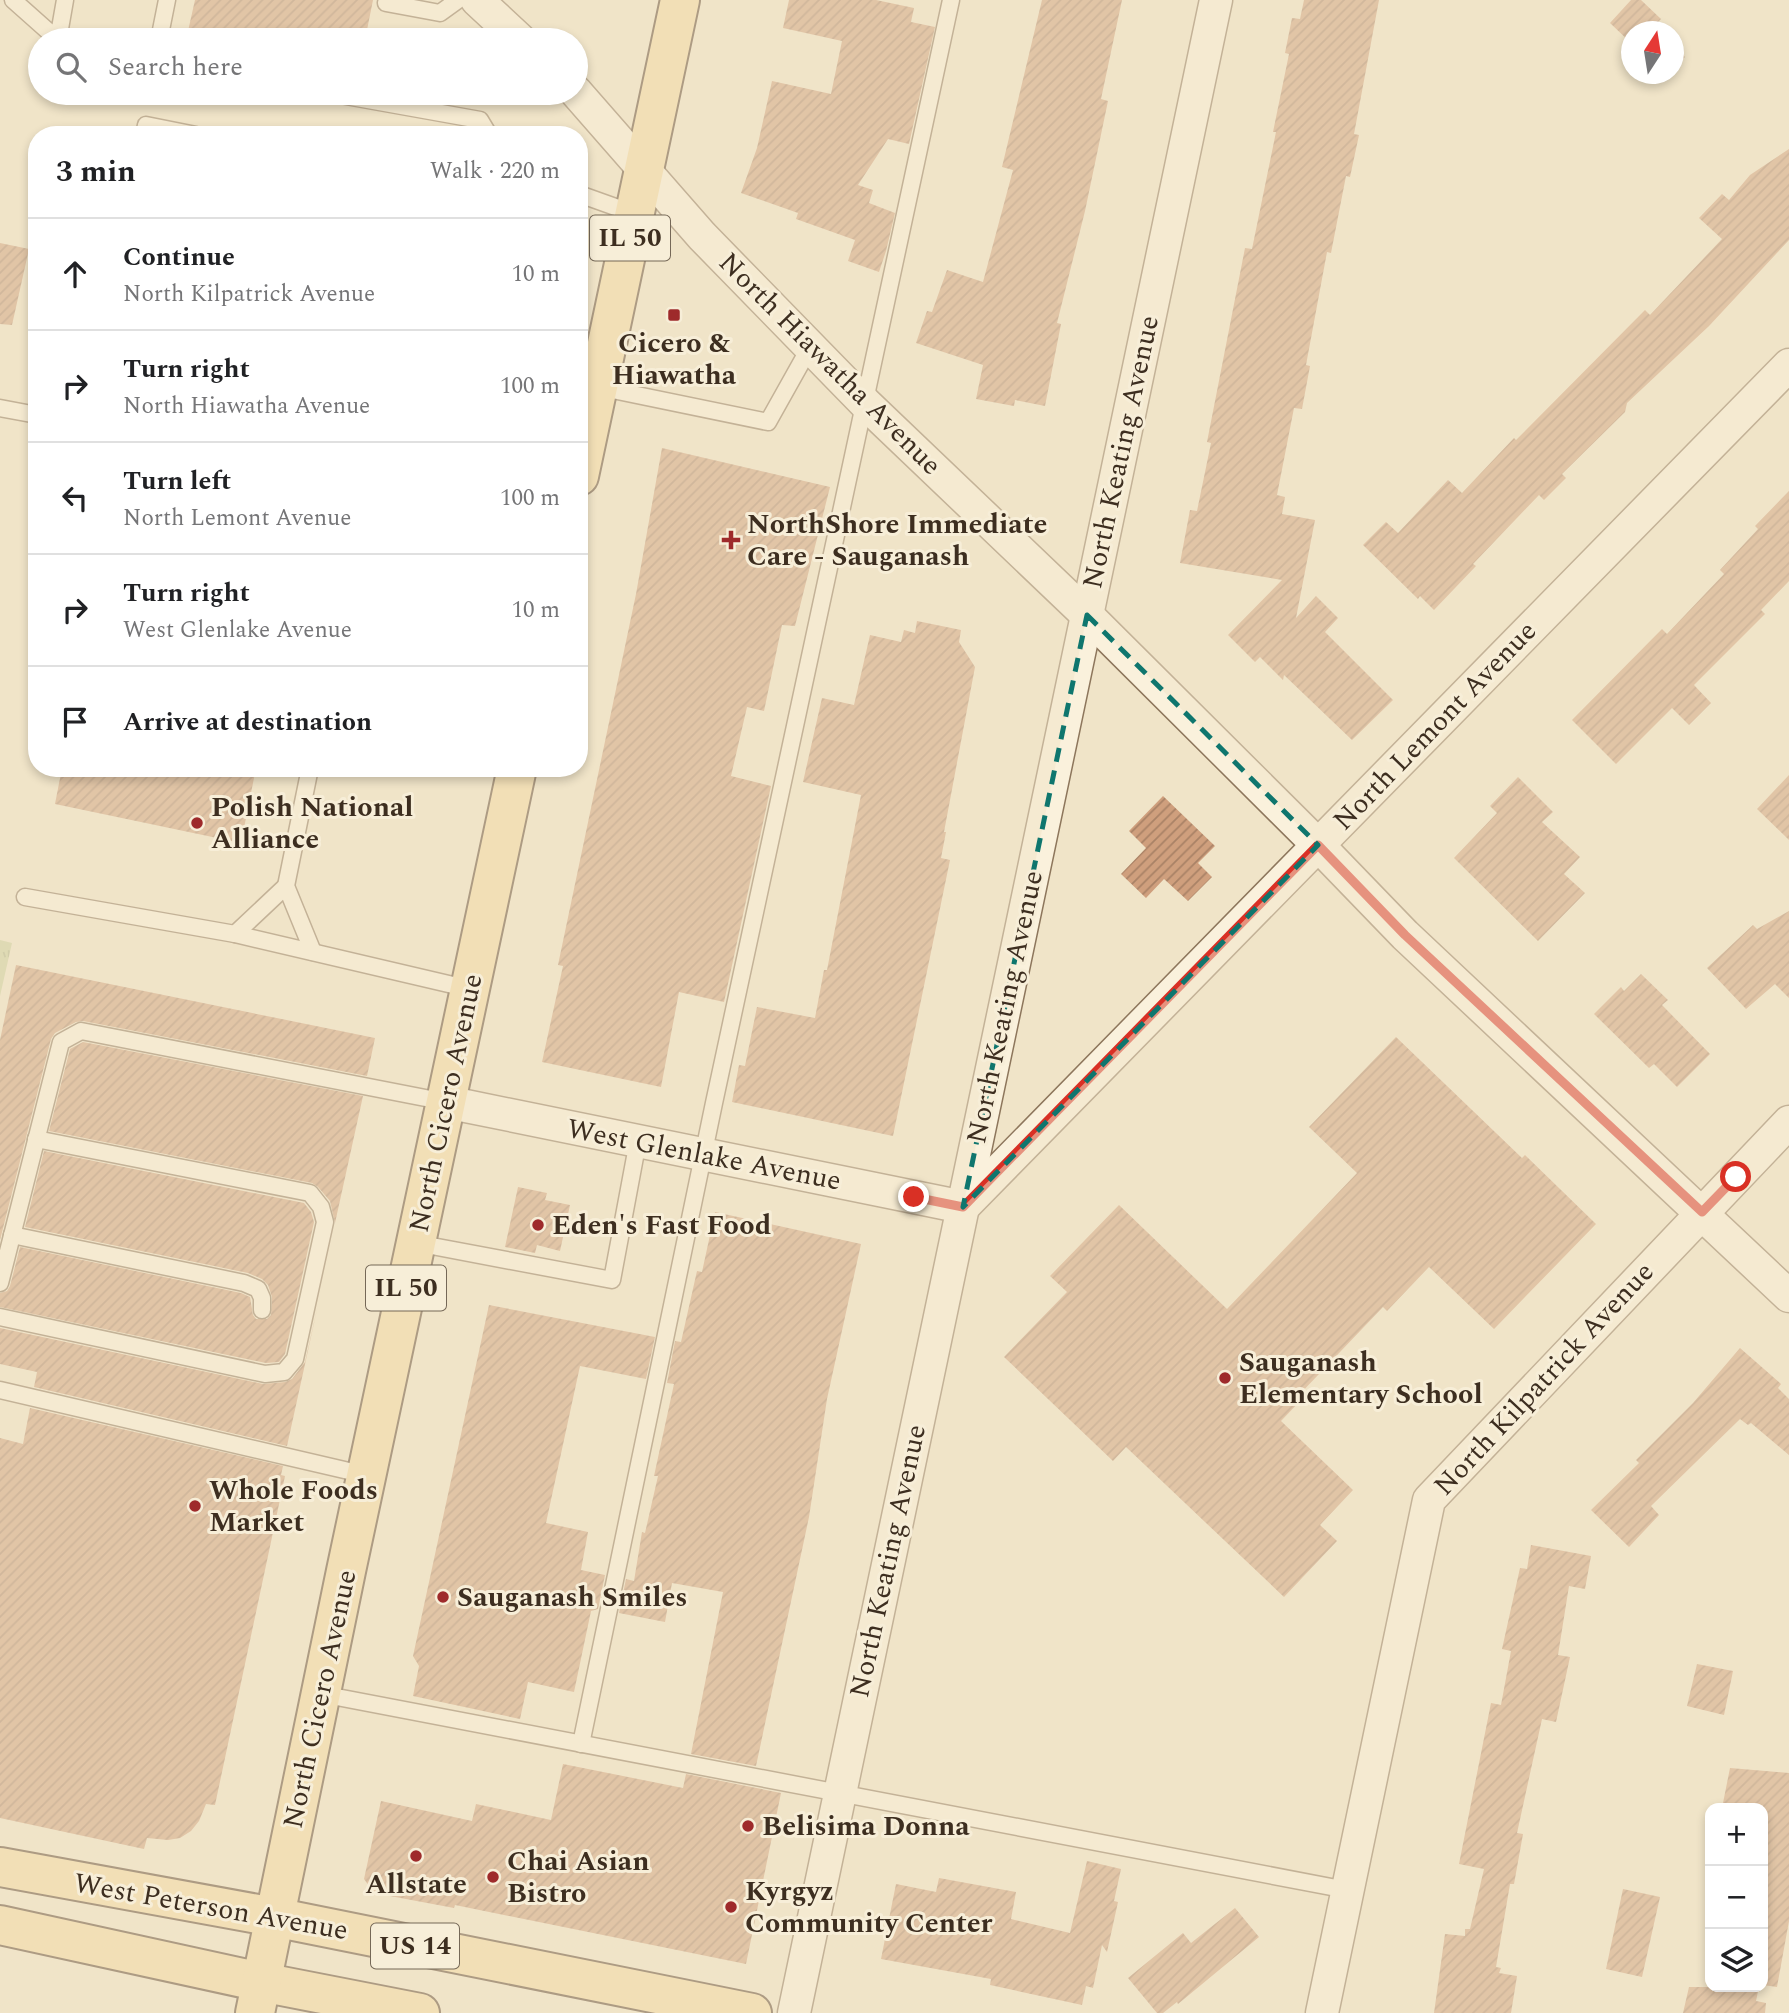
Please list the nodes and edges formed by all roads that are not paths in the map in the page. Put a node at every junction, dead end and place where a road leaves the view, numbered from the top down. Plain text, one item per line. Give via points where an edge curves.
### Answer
1 (13, 0) edge
2 (65, 0) edge
3 (167, 0) edge
4 (458, 0) edge
5 (477, 0) edge
6 (680, 0) edge
7 (951, 0) edge
8 (1216, 0) edge
9 (386, 3) dead end
10 (44, 28) edge
11 (60, 28) edge
12 (161, 28) edge
13 (507, 28) edge
14 (396, 105) edge
15 (588, 105) edge
16 (484, 126) edge
17 (645, 169) junction
18 (588, 197) edge
19 (635, 214) junction
20 (810, 347) junction
21 (1789, 365) edge
22 (598, 387) junction
23 (865, 403) junction
24 (0, 408) edge
25 (28, 413) edge
26 (588, 428) edge
27 (1087, 615) junction
28 (308, 777) edge
29 (515, 777) edge
30 (1318, 845) junction
31 (286, 886) junction
32 (25, 897) dead end
33 (235, 934) junction
34 (313, 952) junction
35 (470, 989) junction
36 (446, 1102) junction
37 (1789, 1122) edge
38 (36, 1139) junction
39 (638, 1141) junction
40 (703, 1154) junction
41 (963, 1207) junction
42 (1702, 1212) junction
43 (12, 1236) junction
44 (416, 1243) junction
45 (0, 1283) edge
46 (1789, 1296) edge
47 (262, 1310) dead end
48 (0, 1317) edge
49 (0, 1390) edge
50 (366, 1475) junction
51 (321, 1694) junction
52 (581, 1744) junction
53 (839, 1793) junction
54 (0, 1867) edge
55 (1347, 1890) junction
56 (274, 1917) junction
57 (0, 1925) edge
58 (258, 1997) edge
59 (420, 2013) edge
60 (752, 2013) edge
61 (794, 2013) edge
62 (1322, 2013) edge

1 - 10 lane
2 - 11 lane
3 - 12 lane
4 - 9 lane via 440,13
5 - 13 street
6 - 17 main road, IL 50
7 - 23 lane
8 - 27 street, North Keating Avenue
14 - 16 lane via 480,120
15 - 17 street, North Hiawatha Avenue
17 - 19 main road, IL 50
17 - 20 street, North Hiawatha Avenue via 702,236
18 - 19 lane
19 - 22 main road, IL 50
20 - 22 lane via 768,422
20 - 23 street, North Hiawatha Avenue
21 - 30 street, North Lemont Avenue
22 - 26 main road, IL 50
23 - 27 street, North Hiawatha Avenue
23 - 40 lane
24 - 25 lane
27 - 30 street, North Hiawatha Avenue
27 - 41 street, North Keating Avenue
28 - 31 lane
29 - 35 main road, North Cicero Avenue / IL 50
30 - 41 street, North Lemont Avenue
30 - 42 street, North Hiawatha Avenue via 1405,935
31 - 33 lane
31 - 34 lane
32 - 33 lane
33 - 34 lane
34 - 35 lane
35 - 36 main road, North Cicero Avenue / IL 50
36 - 38 lane via 81,1031 61,1042
36 - 39 street, West Glenlake Avenue
36 - 44 main road, North Cicero Avenue / IL 50
37 - 42 street, North Kilpatrick Avenue
38 - 43 lane
38 - 48 lane via 310,1193 325,1222 295,1359 284,1372 265,1374
39 - 40 street, West Glenlake Avenue
39 - 44 lane via 612,1280
40 - 41 street, West Glenlake Avenue
40 - 52 lane
41 - 53 street, North Keating Avenue
42 - 46 street, North Hiawatha Avenue
42 - 55 street, North Kilpatrick Avenue via 1429,1500
43 - 45 lane
43 - 47 lane via 244,1283 258,1289
44 - 50 main road, North Cicero Avenue / IL 50
49 - 50 lane
50 - 51 main road, North Cicero Avenue / IL 50
51 - 52 lane
51 - 56 main road, North Cicero Avenue / IL 50
52 - 53 lane
53 - 55 lane
53 - 61 street, North Keating Avenue
54 - 56 main road, West Peterson Avenue / US 14
55 - 62 street, North Kilpatrick Avenue
56 - 58 main road, North Cicero Avenue / IL 50
56 - 60 main road, West Peterson Avenue / US 14
57 - 58 main road, West Peterson Avenue / US 14
58 - 59 main road, West Peterson Avenue / US 14

